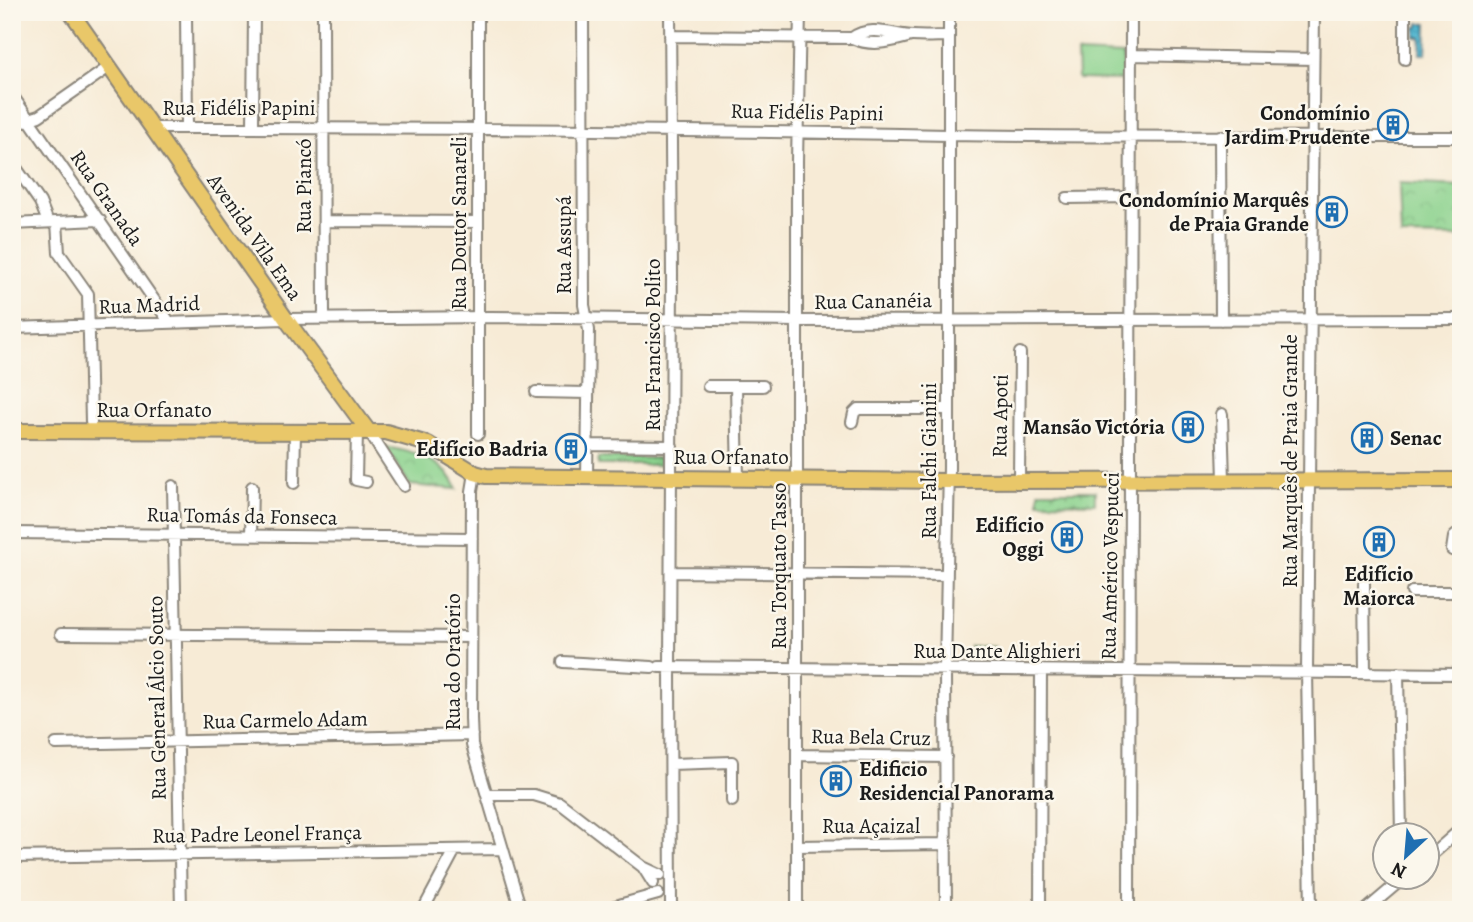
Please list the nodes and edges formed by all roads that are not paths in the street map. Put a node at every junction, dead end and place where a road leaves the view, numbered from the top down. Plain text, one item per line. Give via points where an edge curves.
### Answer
1 (71, 12) edge
2 (186, 12) edge
3 (254, 12) edge
4 (323, 12) edge
5 (478, 12) edge
6 (583, 12) edge
7 (670, 12) edge
8 (800, 12) edge
9 (949, 12) edge
10 (1131, 12) edge
11 (1314, 12) edge
12 (1405, 12) edge
13 (670, 36) junction
14 (948, 36) junction
15 (800, 38) junction
16 (1131, 55) junction
17 (1313, 59) junction
18 (1405, 59) dead end
19 (109, 66) junction
20 (12, 95) edge
21 (30, 120) junction
22 (12, 125) edge
23 (323, 127) junction
24 (152, 128) junction
25 (187, 128) junction
26 (253, 128) junction
27 (478, 128) junction
28 (582, 129) junction
29 (671, 130) junction
30 (798, 131) junction
31 (949, 135) junction
32 (1131, 135) junction
33 (1220, 136) junction
34 (1313, 136) junction
35 (1461, 137) edge
36 (12, 162) edge
37 (1131, 197) junction
38 (1067, 198) dead end
39 (100, 220) junction
40 (324, 221) junction
41 (52, 222) junction
42 (478, 222) junction
43 (12, 223) edge
44 (478, 317) junction
45 (286, 318) junction
46 (324, 318) junction
47 (587, 319) junction
48 (949, 319) junction
49 (1461, 319) edge
50 (672, 320) junction
51 (1131, 320) junction
52 (1221, 320) junction
53 (1311, 320) junction
54 (798, 321) junction
55 (170, 323) junction
56 (89, 326) junction
57 (12, 328) edge
58 (1020, 353) dead end
59 (708, 386) dead end
60 (736, 386) junction
61 (763, 386) dead end
62 (536, 392) dead end
63 (588, 393) junction
64 (949, 409) junction
65 (1222, 414) dead end
66 (91, 422) dead end
67 (852, 422) dead end
68 (12, 431) edge
69 (295, 432) junction
70 (363, 432) junction
71 (478, 434) dead end
72 (588, 445) junction
73 (671, 446) junction
74 (475, 473) junction
75 (587, 477) junction
76 (671, 478) junction
77 (738, 478) junction
78 (798, 479) junction
79 (1018, 480) junction
80 (1130, 480) junction
81 (1224, 480) junction
82 (1311, 480) junction
83 (1461, 480) edge
84 (948, 481) junction
85 (366, 482) dead end
86 (294, 483) dead end
87 (173, 486) dead end
88 (404, 486) dead end
89 (252, 487) dead end
90 (1461, 531) edge
91 (12, 533) edge
92 (174, 535) junction
93 (251, 536) junction
94 (472, 538) junction
95 (1452, 550) dead end
96 (671, 572) junction
97 (798, 574) junction
98 (947, 575) junction
99 (1364, 583) dead end
100 (1412, 592) dead end
101 (1461, 592) edge
102 (61, 634) dead end
103 (175, 634) junction
104 (471, 637) junction
105 (563, 662) dead end
106 (660, 667) junction
107 (797, 668) junction
108 (945, 670) junction
109 (1041, 670) junction
110 (1128, 671) junction
111 (1307, 671) junction
112 (1365, 672) junction
113 (1398, 673) junction
114 (1461, 674) edge
115 (472, 735) junction
116 (177, 742) junction
117 (56, 744) dead end
118 (797, 755) junction
119 (946, 757) junction
120 (671, 764) junction
121 (487, 795) junction
122 (732, 801) dead end
123 (1401, 820) edge
124 (1461, 829) edge
125 (945, 845) junction
126 (1442, 845) edge
127 (797, 846) junction
128 (503, 849) junction
129 (455, 850) junction
130 (179, 855) junction
131 (12, 858) edge
132 (656, 885) junction
133 (672, 885) junction
134 (1389, 890) edge
135 (181, 910) edge
136 (423, 910) edge
137 (522, 910) edge
138 (600, 910) edge
139 (671, 910) edge
140 (797, 910) edge
141 (946, 910) edge
142 (1040, 910) edge
143 (1129, 910) edge
144 (1311, 910) edge
145 (1366, 910) edge

1 - 19 main road, Avenida Vila Ema
2 - 25 street
3 - 26 street
4 - 23 street, Rua Piancó
5 - 27 street, Rua Doutor Sanareli
6 - 28 street, Rua Assupá
7 - 13 street, Rua Francisco Polito
8 - 15 street, Rua Torquato Tasso
9 - 14 street, Rua Falchi Gianini
10 - 16 street, Rua Américo Vespucci
11 - 17 street, Rua Marquês de Praia Grande
12 - 18 street
13 - 15 street
13 - 29 street, Rua Francisco Polito
14 - 15 street via 911,36 887,43
14 - 31 street, Rua Falchi Gianini
15 - 30 street, Rua Torquato Tasso
16 - 17 street
16 - 32 street, Rua Américo Vespucci
17 - 34 street, Rua Marquês de Praia Grande
19 - 21 street
19 - 24 main road, Avenida Vila Ema
20 - 21 street, Rua Granada
21 - 22 street
21 - 39 street, Rua Granada
23 - 26 street, Rua Fidélis Papini
23 - 27 street, Rua Fidélis Papini
23 - 40 street, Rua Piancó
24 - 25 street, Rua Fidélis Papini
24 - 45 main road, Avenida Vila Ema
25 - 26 street, Rua Fidélis Papini
27 - 28 street, Rua Fidélis Papini
27 - 42 street, Rua Doutor Sanareli
28 - 29 street, Rua Fidélis Papini
28 - 47 street, Rua Assupá
29 - 30 street, Rua Fidélis Papini
29 - 50 street, Rua Francisco Polito
30 - 31 street, Rua Fidélis Papini
30 - 54 street, Rua Torquato Tasso
31 - 32 street, Rua Fidélis Papini
31 - 48 street, Rua Falchi Gianini
32 - 33 street, Rua Fidélis Papini
32 - 37 street, Rua Américo Vespucci
33 - 34 street, Rua Fidélis Papini
33 - 52 street
34 - 35 street, Rua Fidélis Papini
34 - 53 street, Rua Marquês de Praia Grande
36 - 41 street
37 - 38 street
37 - 51 street, Rua Américo Vespucci
39 - 41 street
39 - 55 street, Rua Granada
40 - 42 street
40 - 46 street, Rua Piancó
41 - 43 street
41 - 56 street via 58,253 88,295
42 - 44 street, Rua Doutor Sanareli
44 - 46 street, Rua Cananéia
44 - 47 street, Rua Cananéia
44 - 71 street, Rua Doutor Sanareli
45 - 46 street, Rua Cananéia
45 - 55 street, Rua Madrid
45 - 70 main road, Avenida Vila Ema
47 - 50 street, Rua Cananéia
47 - 63 street, Rua Assupá
48 - 51 street, Rua Cananéia
48 - 54 street, Rua Cananéia
48 - 64 street, Rua Falchi Gianini
49 - 53 street, Rua Cananéia
50 - 54 street, Rua Cananéia
50 - 73 street, Rua Francisco Polito
51 - 52 street, Rua Cananéia
51 - 80 street, Rua Américo Vespucci
52 - 53 street, Rua Cananéia
53 - 82 street, Rua Marquês de Praia Grande
54 - 78 street, Rua Torquato Tasso
55 - 56 street, Rua Madrid
56 - 57 street, Rua Madrid
56 - 66 street
58 - 79 street, Rua Apoti
59 - 60 street
60 - 61 street
60 - 77 street
62 - 63 street
63 - 72 street, Rua Assupá
64 - 67 street via 858,409
64 - 84 street, Rua Falchi Gianini
65 - 81 street
68 - 69 main road, Rua Orfanato
69 - 70 main road, Rua Orfanato
69 - 86 street
70 - 74 main road, Rua Orfanato via 407,436
70 - 85 street via 356,481
70 - 88 street, Avenida Vila Ema
72 - 73 street
72 - 75 street, Rua Assupá
73 - 76 street, Rua Francisco Polito
74 - 75 main road, Rua Orfanato
74 - 94 street, Rua do Oratório
75 - 76 main road, Rua Orfanato
76 - 77 main road, Rua Orfanato
76 - 96 street, Rua Francisco Polito
77 - 78 main road, Rua Orfanato
78 - 84 main road, Rua Orfanato
78 - 97 street, Rua Torquato Tasso
79 - 80 main road, Rua Orfanato
79 - 84 main road, Rua Orfanato
80 - 81 main road, Rua Orfanato
80 - 110 street, Rua Américo Vespucci
81 - 82 main road, Rua Orfanato
82 - 83 main road, Rua Orfanato
82 - 111 street, Rua Marquês de Praia Grande
84 - 98 street, Rua Falchi Gianini
87 - 92 street, Rua General Álcio Souto
89 - 93 street
90 - 95 street via 1454,537
91 - 92 street, Rua Tomás da Fonseca
92 - 93 street, Rua Tomás da Fonseca
92 - 103 street, Rua General Álcio Souto
93 - 94 street, Rua Tomás da Fonseca
94 - 104 street, Rua do Oratório
96 - 97 street
96 - 106 street, Rua Francisco Polito
97 - 98 street
97 - 107 street, Rua Torquato Tasso
98 - 108 street, Rua Falchi Gianini
99 - 112 street
100 - 101 street
102 - 103 street
103 - 104 street
103 - 116 street, Rua General Álcio Souto
104 - 115 street, Rua do Oratório
105 - 106 street, Rua Dante Alighieri
106 - 107 street, Rua Dante Alighieri
106 - 120 street, Rua Francisco Polito
107 - 108 street, Rua Dante Alighieri
107 - 118 street, Rua Torquato Tasso
108 - 109 street, Rua Dante Alighieri
108 - 119 street, Rua Falchi Gianini
109 - 110 street, Rua Dante Alighieri
109 - 142 street
110 - 111 street, Rua Dante Alighieri
110 - 143 street, Rua Américo Vespucci
111 - 112 street, Rua Dante Alighieri
111 - 144 street, Rua Marquês de Praia Grande
112 - 113 street, Rua Dante Alighieri
113 - 114 street, Rua Dante Alighieri
113 - 123 street
115 - 116 street, Rua Carmelo Adam
115 - 121 street, Rua do Oratório
116 - 117 street, Rua Carmelo Adam
116 - 130 street, Rua General Álcio Souto
118 - 119 street, Rua Bela Cruz
118 - 127 street, Rua Torquato Tasso
119 - 125 street, Rua Falchi Gianini
120 - 122 street via 732,762
120 - 133 street, Rua Francisco Polito
121 - 128 street, Rua do Oratório
121 - 132 street via 534,795 560,803 643,867
124 - 126 street
125 - 127 street, Rua Açaizal
125 - 141 street, Rua Falchi Gianini
127 - 140 street, Rua Torquato Tasso
128 - 129 street, Rua Padre Leonel França
128 - 137 street, Rua do Oratório
129 - 130 street, Rua Padre Leonel França
129 - 136 street
130 - 131 street, Rua Padre Leonel França
130 - 135 street, Rua General Álcio Souto
132 - 133 street via 666,894
132 - 133 street via 665,875
132 - 138 street via 640,898
133 - 139 street
134 - 145 street

